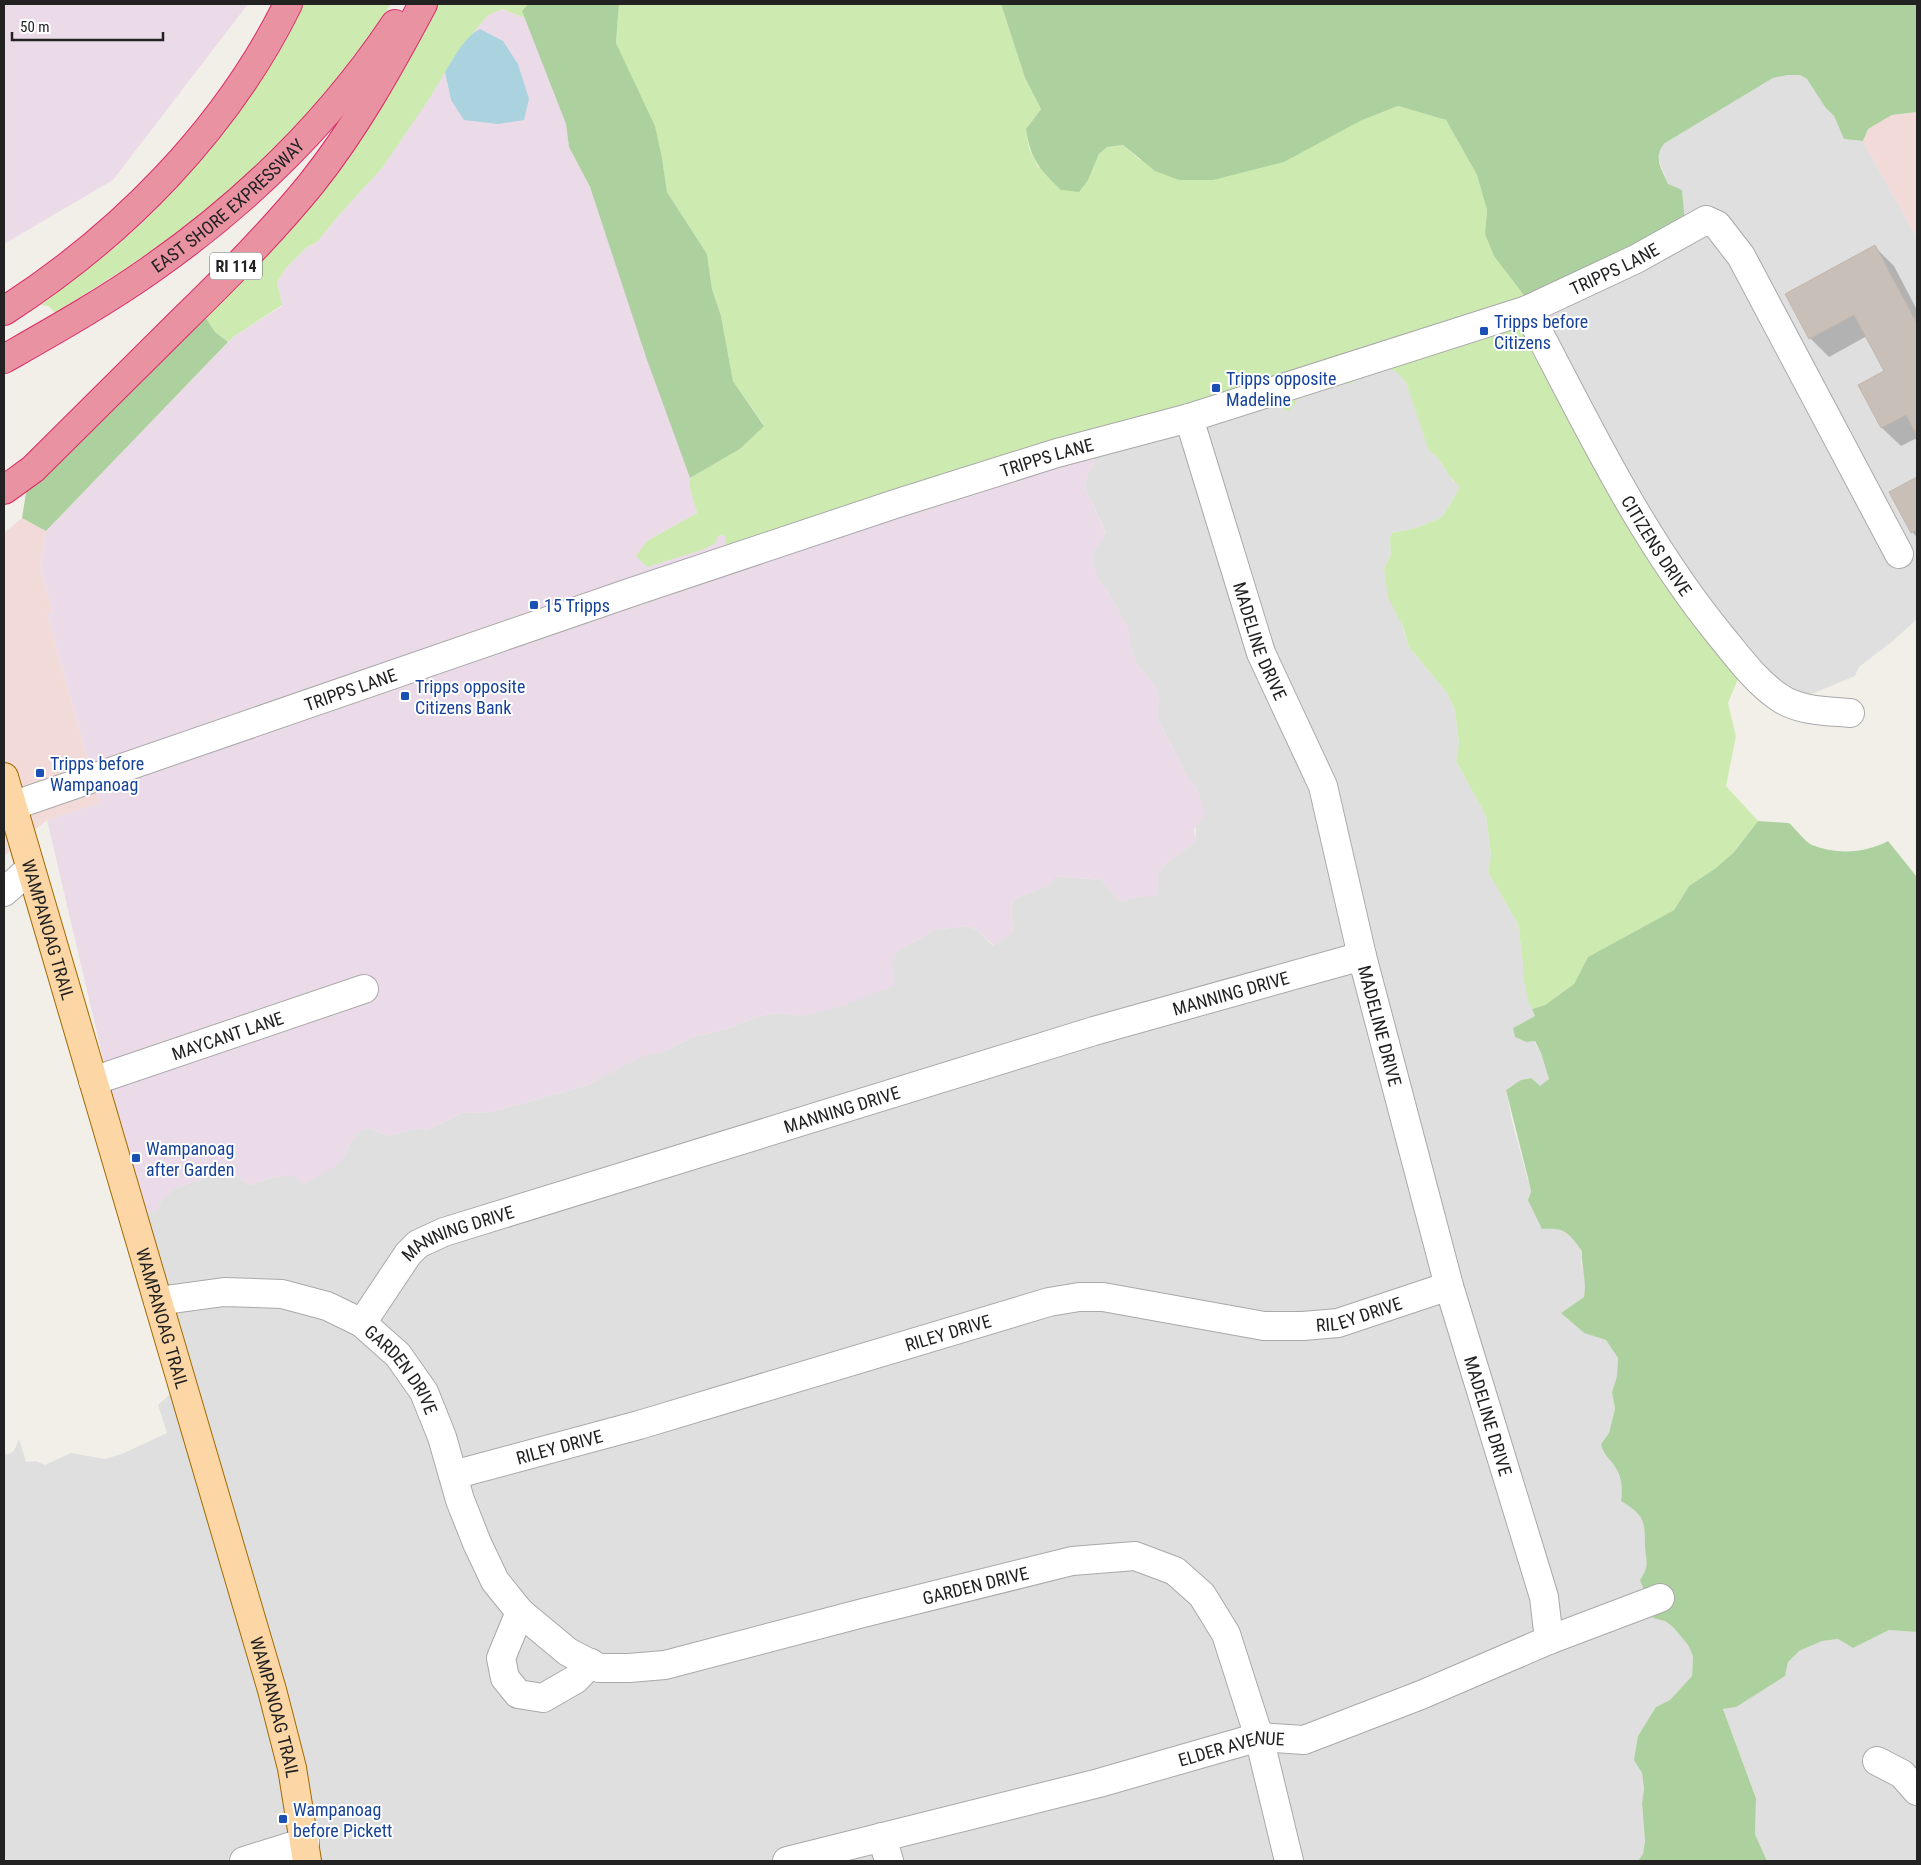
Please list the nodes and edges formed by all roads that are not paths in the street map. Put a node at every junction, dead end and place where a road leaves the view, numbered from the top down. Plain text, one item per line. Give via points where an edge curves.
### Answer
1 (288, 4) edge
2 (408, 4) edge
3 (423, 4) edge
4 (1527, 310) junction
5 (4, 311) edge
6 (4, 360) edge
7 (1190, 418) junction
8 (4, 490) edge
9 (1899, 554) dead end
10 (1850, 713) dead end
11 (4, 777) edge
12 (12, 806) junction
13 (30, 869) junction
14 (4, 892) edge
15 (1362, 956) junction
16 (364, 989) dead end
17 (93, 1080) junction
18 (1449, 1286) junction
19 (158, 1301) junction
20 (362, 1323) junction
21 (453, 1475) junction
22 (1660, 1598) dead end
23 (520, 1612) junction
24 (1550, 1640) junction
25 (591, 1663) junction
26 (1259, 1737) junction
27 (1877, 1761) dead end
28 (1917, 1791) edge
29 (885, 1849) edge
30 (306, 1852) edge
31 (244, 1861) edge
32 (787, 1861) edge
33 (1289, 1861) edge

1 - 5 highway via 243,80 182,160 103,238
2 - 6 highway, EAST SHORE EXPRESSWAY via 324,117 238,202 148,271
3 - 8 highway, RI 114 via 358,117 292,207 33,469
4 - 7 street, TRIPPS LANE
4 - 9 street, TRIPPS LANE via 1636,259 1706,220 1717,225 1741,256
4 - 10 street, CITIZENS DRIVE via 1623,491 1696,606 1747,668 1781,699 1799,707
7 - 12 street, TRIPPS LANE via 1057,453 878,509
7 - 15 street, MADELINE DRIVE via 1261,653 1323,786
11 - 12 main road, WAMPANOAG TRAIL
12 - 13 main road, WAMPANOAG TRAIL
13 - 14 street
13 - 17 main road, WAMPANOAG TRAIL
15 - 18 street, MADELINE DRIVE
15 - 20 street, MANNING DRIVE via 1094,1032 444,1232 418,1244 408,1254
16 - 17 street, MAYCANT LANE
17 - 19 main road, WAMPANOAG TRAIL
18 - 21 street, RILEY DRIVE via 1338,1323 1303,1326 1264,1326 1103,1297 1049,1302 639,1425
18 - 24 street, MADELINE DRIVE via 1544,1597
19 - 20 street, GARDEN DRIVE via 224,1292 282,1294 327,1306
19 - 30 main road, WAMPANOAG TRAIL via 280,1718
20 - 21 street, GARDEN DRIVE via 398,1355 424,1392
21 - 23 street, GARDEN DRIVE via 460,1500 495,1581
22 - 24 street, ELDER AVENUE
23 - 25 street, GARDEN DRIVE via 568,1652
23 - 25 street via 500,1658 505,1678 518,1694 543,1698 576,1679
24 - 26 street, ELDER AVENUE via 1304,1740
25 - 26 street, GARDEN DRIVE via 599,1668 665,1665 1072,1561 1135,1556 1174,1571 1202,1595 1226,1634
26 - 29 street, ELDER AVENUE
26 - 33 street, GARDEN DRIVE
27 - 28 street via 1902,1774
29 - 32 street, ELDER AVENUE
30 - 31 street

